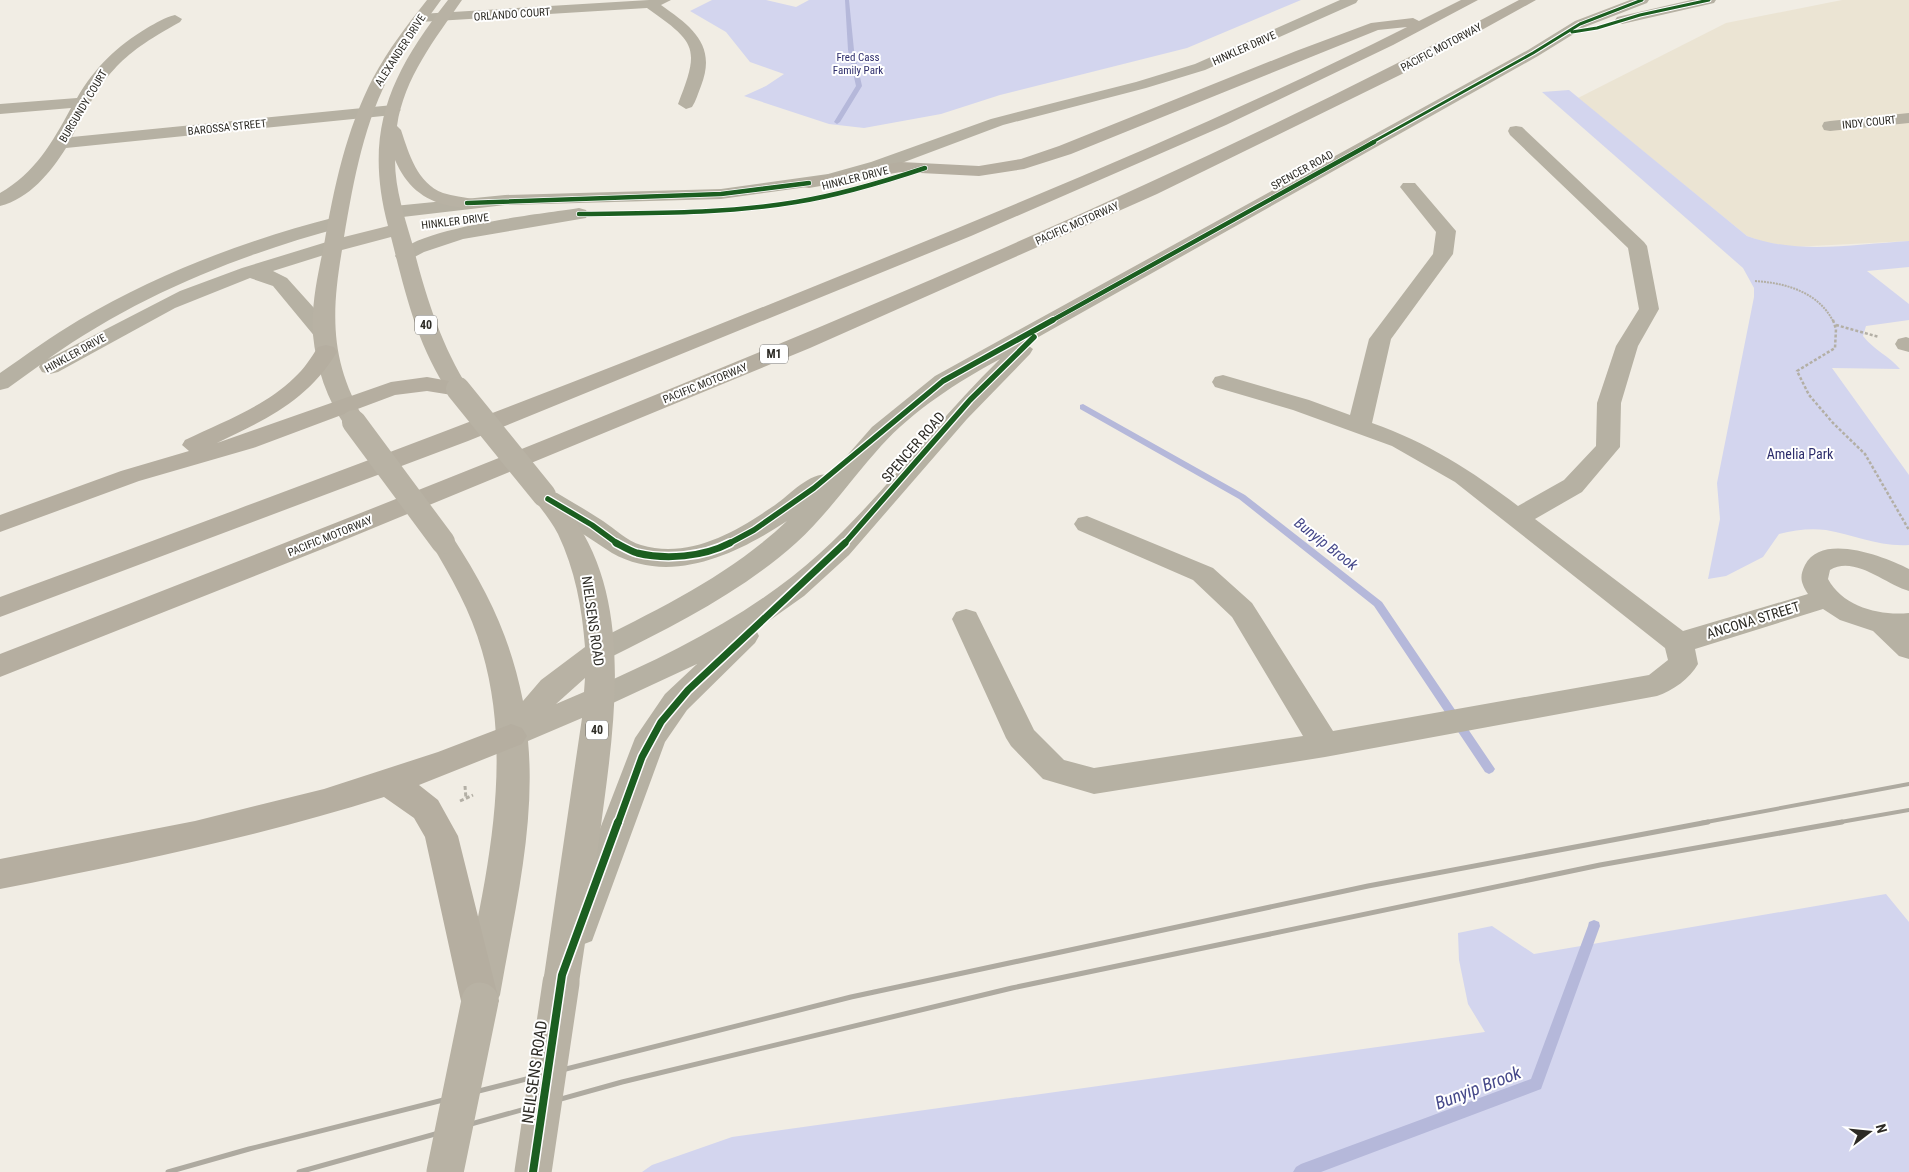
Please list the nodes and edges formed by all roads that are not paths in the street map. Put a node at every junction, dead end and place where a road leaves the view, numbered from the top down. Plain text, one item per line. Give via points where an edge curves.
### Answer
1 (434, 0) edge
2 (455, 0) edge
3 (1351, 0) edge
4 (1471, 0) edge
5 (1529, 0) edge
6 (1642, 0) edge
7 (1709, 0) edge
8 (657, 2) edge
9 (420, 18) junction
10 (440, 18) junction
11 (175, 19) dead end
12 (1432, 20) junction
13 (1567, 33) junction
14 (84, 102) junction
15 (686, 104) dead end
16 (0, 109) edge
17 (1046, 110) junction
18 (365, 113) junction
19 (391, 116) junction
20 (1909, 118) edge
21 (1830, 126) dead end
22 (1516, 131) dead end
23 (62, 143) junction
24 (925, 168) junction
25 (809, 183) junction
26 (1409, 187) dead end
27 (0, 201) edge
28 (467, 203) junction
29 (579, 214) junction
30 (396, 221) junction
31 (336, 224) junction
32 (333, 246) junction
33 (405, 256) junction
34 (249, 272) junction
35 (1046, 325) junction
36 (325, 342) junction
37 (1223, 382) dead end
38 (0, 384) edge
39 (458, 389) junction
40 (0, 392) edge
41 (350, 414) junction
42 (1359, 426) junction
43 (874, 439) junction
44 (130, 476) junction
45 (546, 497) junction
46 (1517, 518) junction
47 (0, 524) edge
48 (1087, 524) dead end
49 (1908, 580) edge
50 (798, 585) junction
51 (1826, 598) junction
52 (0, 607) edge
53 (966, 619) dead end
54 (1896, 623) edge
55 (1679, 643) junction
56 (1909, 649) edge
57 (599, 651) junction
58 (0, 666) edge
59 (600, 698) junction
60 (511, 736) junction
61 (1325, 745) junction
62 (387, 784) junction
63 (0, 874) edge
64 (562, 979) junction
65 (480, 1001) junction
66 (445, 1172) edge
67 (533, 1172) edge

1 - 9 main road, ALEXANDER DRIVE
2 - 10 main road, ALEXANDER DRIVE / 40
3 - 17 street, HINKLER DRIVE via 1200,67
4 - 12 highway
5 - 58 highway, PACIFIC MOTORWAY / M1 via 1390,74 1160,186 820,335 316,542
6 - 13 street, SPENCER ROAD via 1595,17
7 - 13 street, SPENCER ROAD
8 - 10 street, ORLANDO COURT
8 - 15 street via 692,39 700,53 698,71
9 - 10 street, ORLANDO COURT
9 - 18 main road, ALEXANDER DRIVE via 382,76
10 - 19 main road, ALEXANDER DRIVE / 40 via 413,59
11 - 14 street, BURGUNDY COURT via 116,58 98,78
12 - 24 highway via 1376,26 1034,161 988,171
12 - 52 highway via 1085,182 879,268 488,424
13 - 35 street, SPENCER ROAD
14 - 16 street
14 - 23 street, BURGUNDY COURT
17 - 24 street, HINKLER DRIVE
17 - 25 street, HINKLER DRIVE via 986,125 877,166
18 - 19 street, BAROSSA STREET
18 - 23 street, BAROSSA STREET
18 - 31 main road, ALEXANDER DRIVE via 346,169
19 - 28 main road via 406,166 423,188 434,196
19 - 30 main road, ALEXANDER DRIVE / 40 via 386,168
20 - 21 street, INDY COURT
22 - 46 street via 1636,246 1649,309 1627,346 1608,403 1608,447 1573,486
23 - 27 street, BURGUNDY COURT via 30,183
24 - 25 highway via 901,168
24 - 29 street, HINKLER DRIVE via 840,193 777,205 702,212
25 - 28 street, HINKLER DRIVE via 707,195
26 - 42 street via 1446,231 1443,254 1380,339
28 - 30 street, HINKLER DRIVE
29 - 30 street, HINKLER DRIVE
29 - 33 street via 452,237 417,248
30 - 31 main road, HINKLER DRIVE via 365,217
30 - 32 main road, HINKLER DRIVE
30 - 33 main road, NIELSENS ROAD / 40
31 - 32 main road, ALEXANDER DRIVE
31 - 38 street, HINKLER DRIVE via 243,251 143,293 88,323
32 - 34 street, HINKLER DRIVE
32 - 36 main road via 324,295
33 - 39 main road, NIELSENS ROAD / 40 via 423,319
34 - 36 street via 280,282
34 - 40 street, HINKLER DRIVE via 169,304
35 - 43 street, SPENCER ROAD via 943,381
35 - 50 street, SPENCER ROAD via 970,400 844,545
36 - 41 main road
36 - 44 highway via 310,377 283,397
37 - 42 street
39 - 41 highway via 433,384 391,390
39 - 45 main road, NIELSENS ROAD / 40, bridge
41 - 44 highway
41 - 60 main road, bridge via 443,542 470,588 492,638 508,698
42 - 46 street via 1400,441 1464,477
43 - 45 street via 814,488 754,530 702,553 666,557 636,553 616,544
43 - 57 street, SPENCER ROAD via 805,518 762,557 697,600
44 - 47 highway
45 - 57 main road, NIELSENS ROAD / 40 via 572,535 582,557 594,605
46 - 55 street
48 - 61 street via 1204,574 1242,610
49 - 51 street via 1889,569 1862,560 1837,558 1817,567 1814,576
50 - 59 street, SPENCER ROAD via 748,621 689,656
50 - 64 street via 688,690 661,722 642,757
51 - 54 street via 1852,614
51 - 55 street, ANCONA STREET
53 - 61 street via 1022,738 1054,770 1094,781
54 - 56 street
55 - 61 street via 1682,664 1657,685
57 - 59 main road, NIELSENS ROAD / 40
57 - 60 main road via 552,688
59 - 60 main road
59 - 64 main road, NIELSENS ROAD / 40 via 593,769
60 - 62 highway
60 - 65 main road via 508,829
62 - 63 highway via 197,835
62 - 65 highway via 426,809 441,836
64 - 67 main road, NEILSENS ROAD / 40, bridge
65 - 66 main road, bridge

